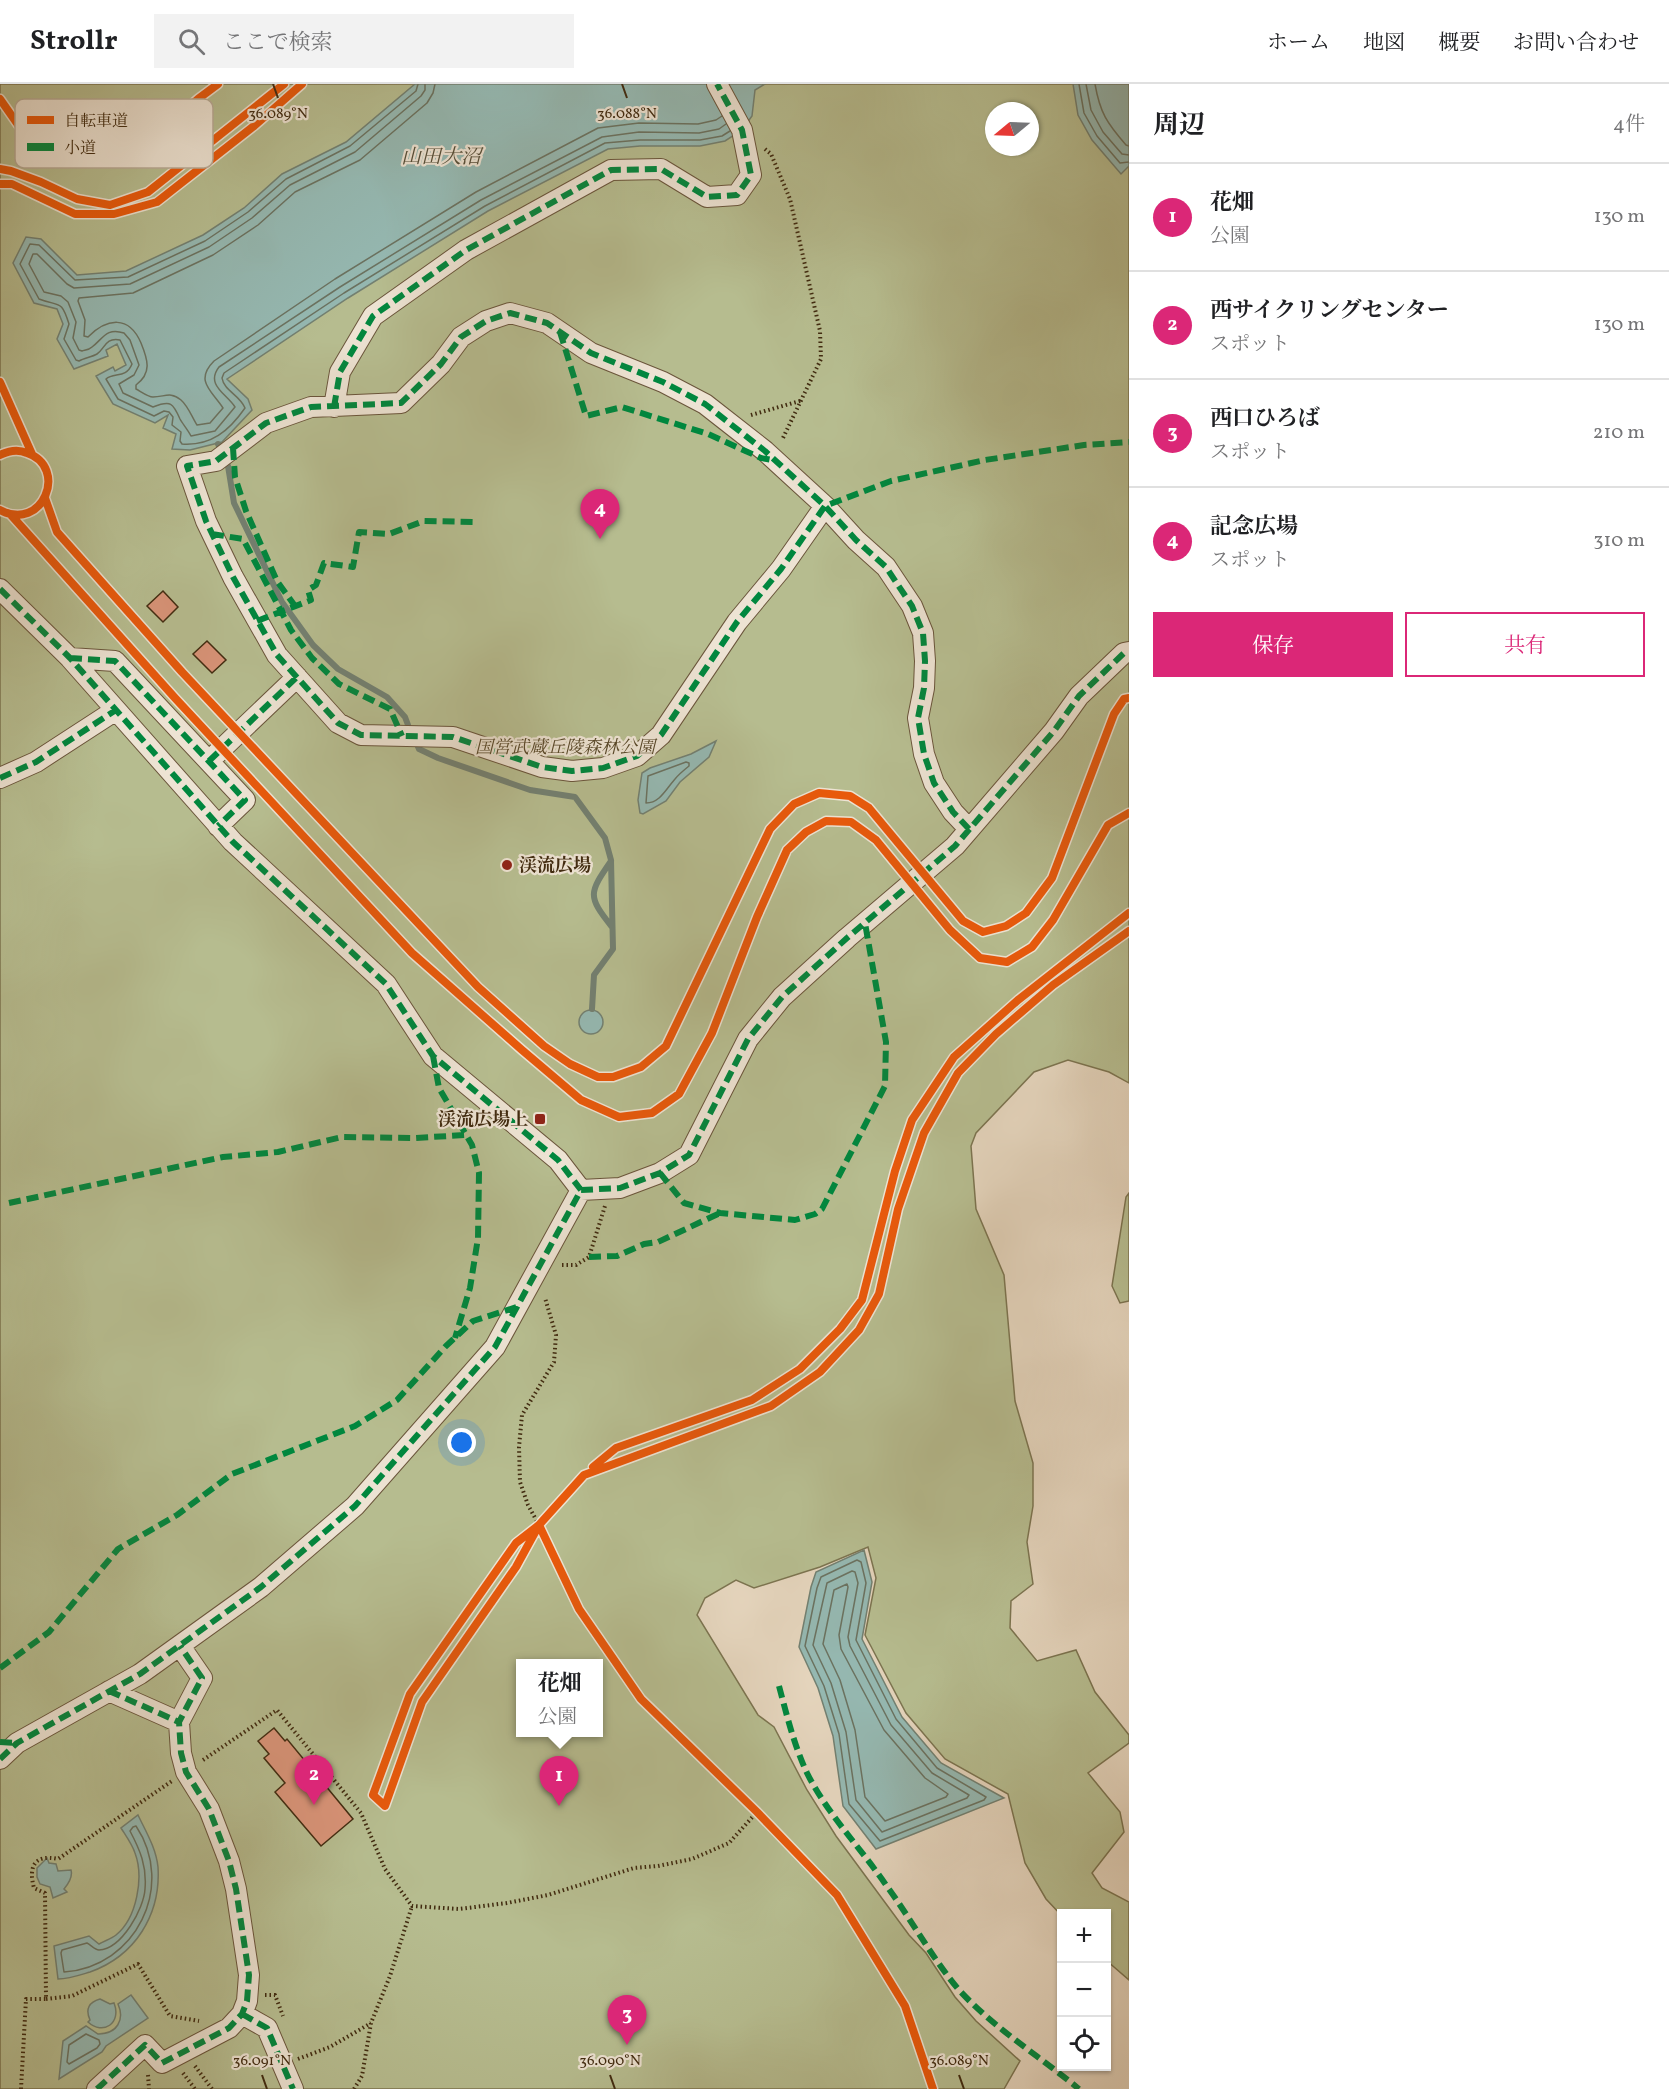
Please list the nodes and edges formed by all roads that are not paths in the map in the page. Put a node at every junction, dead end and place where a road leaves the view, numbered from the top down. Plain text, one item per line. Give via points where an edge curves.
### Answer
1 (717, 84) edge
2 (334, 406) junction
3 (825, 506) junction
4 (0, 589) edge
5 (1129, 651) edge
6 (70, 658) junction
7 (297, 677) junction
8 (116, 710) junction
9 (209, 761) junction
10 (0, 778) edge
11 (218, 826) junction
12 (969, 829) junction
13 (581, 1190) junction
14 (180, 1646) junction
15 (110, 1691) junction
16 (179, 1722) junction
17 (8, 1742) edge
18 (0, 1759) edge
19 (236, 2021) junction
20 (97, 2089) edge
21 (293, 2089) edge

1 - 2 street via 742,130 751,175 737,195 707,197 661,168 611,170 466,250 373,316 340,372
2 - 3 street via 401,404 441,364 461,337 486,321 510,313 547,323 591,353 705,404
2 - 7 street via 311,408 266,423 223,456 187,466 206,521 233,577 277,655
3 - 7 street via 781,569 737,622 660,735 637,756 603,768 572,771 542,767 453,737 361,735 338,723
3 - 12 street via 886,567 912,606 924,651 924,688 918,718 924,753 934,783 952,812
4 - 6 street
5 - 12 street via 1079,696 1054,731
6 - 8 street
6 - 9 street via 115,661
7 - 9 street
8 - 10 street via 36,762
8 - 11 street
9 - 11 street via 245,800
11 - 13 street via 386,984 433,1056 558,1160
12 - 13 street via 956,846 782,997 748,1039 689,1155 660,1173 620,1188
13 - 14 street via 495,1347 355,1506 261,1587
14 - 15 street
14 - 16 street via 202,1678
15 - 16 street
15 - 17 street
16 - 19 street via 186,1772 209,1809 236,1889 249,1975 247,2001
17 - 18 street
19 - 20 street via 162,2063 145,2045
19 - 21 street via 267,2028

